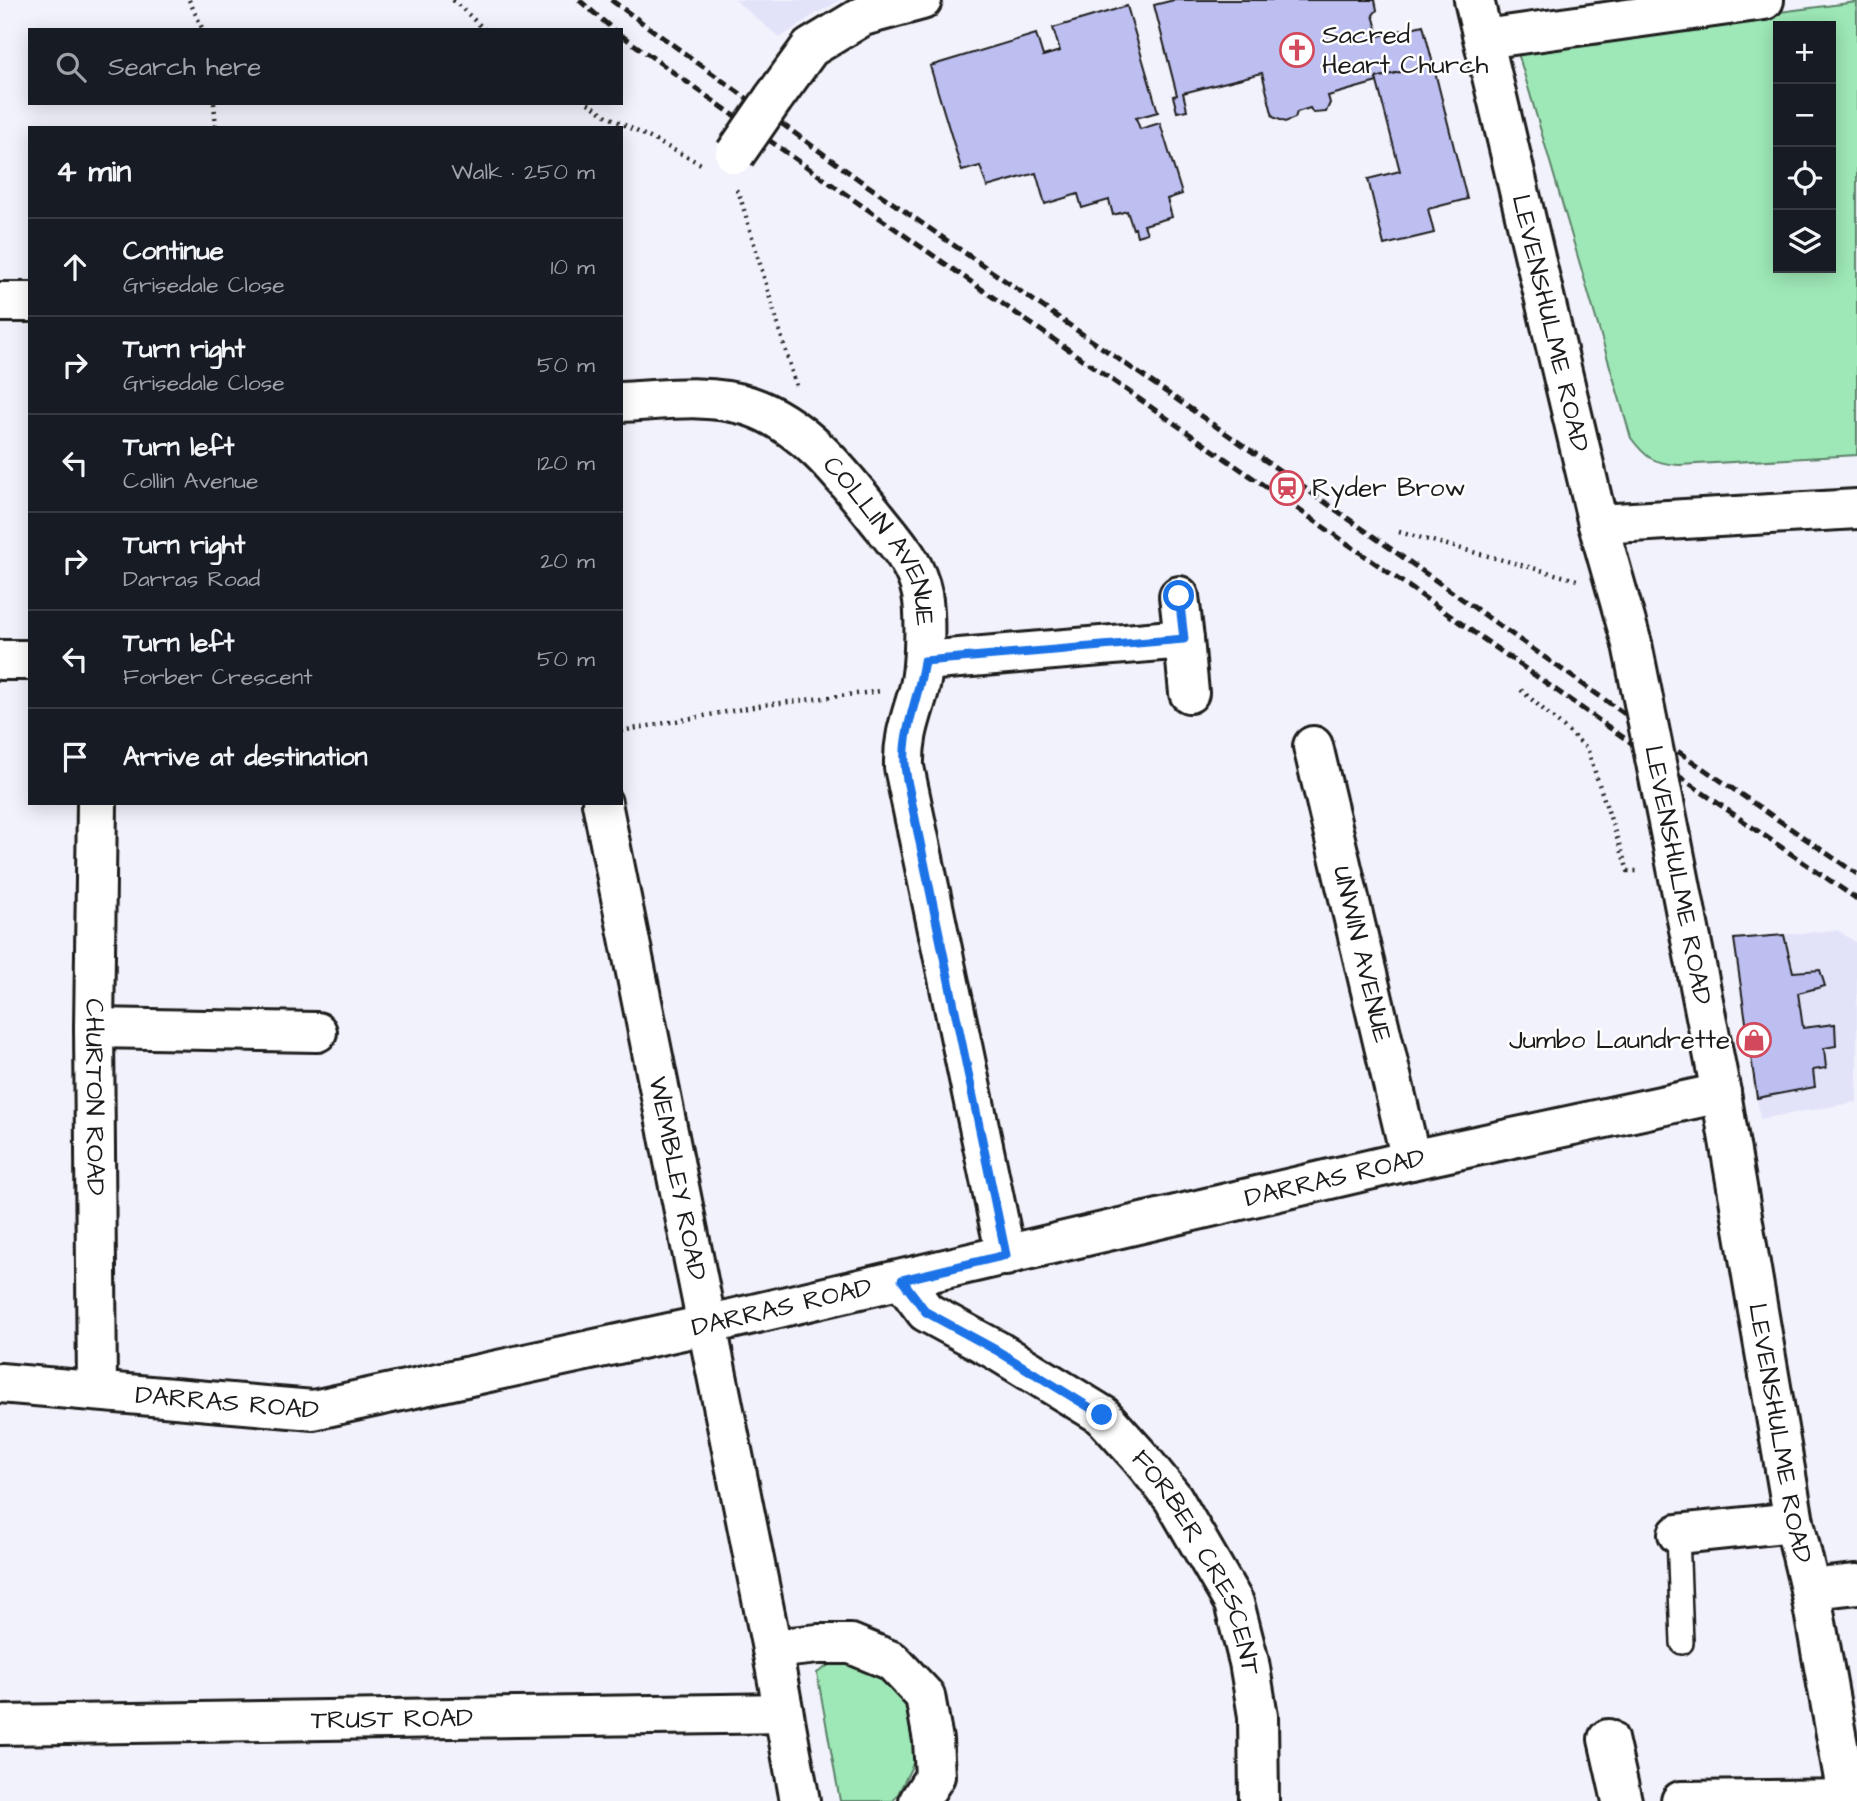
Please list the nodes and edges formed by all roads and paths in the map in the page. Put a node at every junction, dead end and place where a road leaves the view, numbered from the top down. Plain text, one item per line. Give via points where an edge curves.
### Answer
1 (189, 0) edge
2 (453, 0) edge
3 (922, 0) edge
4 (1474, 0) edge
5 (1764, 0) edge
6 (202, 28) edge
7 (483, 28) edge
8 (1484, 39) junction
9 (214, 105) edge
10 (591, 105) edge
11 (216, 126) edge
12 (727, 164) junction
13 (0, 302) edge
14 (28, 302) edge
15 (623, 402) edge
16 (789, 427) junction
17 (1857, 509) edge
18 (1598, 524) junction
19 (1399, 532) dead end
20 (1619, 592) junction
21 (1179, 596) dead end
22 (1184, 639) junction
23 (0, 660) edge
24 (28, 660) edge
25 (922, 674) junction
26 (1521, 690) dead end
27 (1189, 693) dead end
28 (623, 732) edge
29 (1313, 746) dead end
30 (97, 805) edge
31 (602, 805) edge
32 (1674, 854) junction
33 (94, 1028) junction
34 (317, 1032) dead end
35 (1721, 1093) junction
36 (1412, 1160) junction
37 (1006, 1255) junction
38 (902, 1280) junction
39 (706, 1325) junction
40 (0, 1383) edge
41 (97, 1390) junction
42 (1794, 1522) junction
43 (1678, 1534) joint
44 (1857, 1584) edge
45 (1810, 1589) junction
46 (1682, 1643) dead end
47 (772, 1649) junction
48 (783, 1713) junction
49 (0, 1725) edge
50 (1608, 1739) dead end
51 (1851, 1799) edge
52 (800, 1801) edge
53 (919, 1801) edge
54 (1259, 1801) edge
55 (1622, 1801) edge
56 (1681, 1801) edge

1 - 6 path
2 - 7 path
3 - 12 street, bridge via 863,16 810,48
4 - 8 street, LEVENSHULME ROAD
5 - 8 street
8 - 18 street, LEVENSHULME ROAD
9 - 11 path
10 - 12 path via 607,116
12 - 16 path via 802,406
13 - 14 street
15 - 16 street, COLLIN AVENUE via 696,398 749,407
16 - 25 street, COLLIN AVENUE via 836,467 911,561 922,594
17 - 18 street
18 - 20 street, LEVENSHULME ROAD
19 - 20 path
20 - 32 street, LEVENSHULME ROAD, bridge
21 - 22 street
22 - 25 street
22 - 27 street
23 - 24 street
25 - 28 path
25 - 37 street, COLLIN AVENUE via 906,731 904,767
26 - 32 path via 1587,748 1628,871
29 - 36 street, UNWIN AVENUE
30 - 33 street, CHURTON ROAD
31 - 39 street, WEMBLEY ROAD
32 - 35 street, LEVENSHULME ROAD
33 - 34 street
33 - 41 street, CHURTON ROAD
35 - 36 street, DARRAS ROAD
35 - 42 street, LEVENSHULME ROAD
36 - 37 street, DARRAS ROAD
37 - 38 street, DARRAS ROAD
38 - 39 street, DARRAS ROAD
38 - 54 street, FORBER CRESCENT via 926,1312 1102,1415 1173,1498 1234,1603 1258,1716
39 - 41 street, DARRAS ROAD via 313,1410
39 - 47 street, WEMBLEY ROAD
40 - 41 street, DARRAS ROAD
42 - 43 street
42 - 45 street, LEVENSHULME ROAD
43 - 46 lane
44 - 45 street
45 - 51 street, LEVENSHULME ROAD
47 - 48 street, WEMBLEY ROAD
47 - 53 street via 851,1644 892,1661 925,1696 934,1776
48 - 49 street, TRUST ROAD
48 - 52 street, WEMBLEY ROAD
50 - 55 street
51 - 56 street

